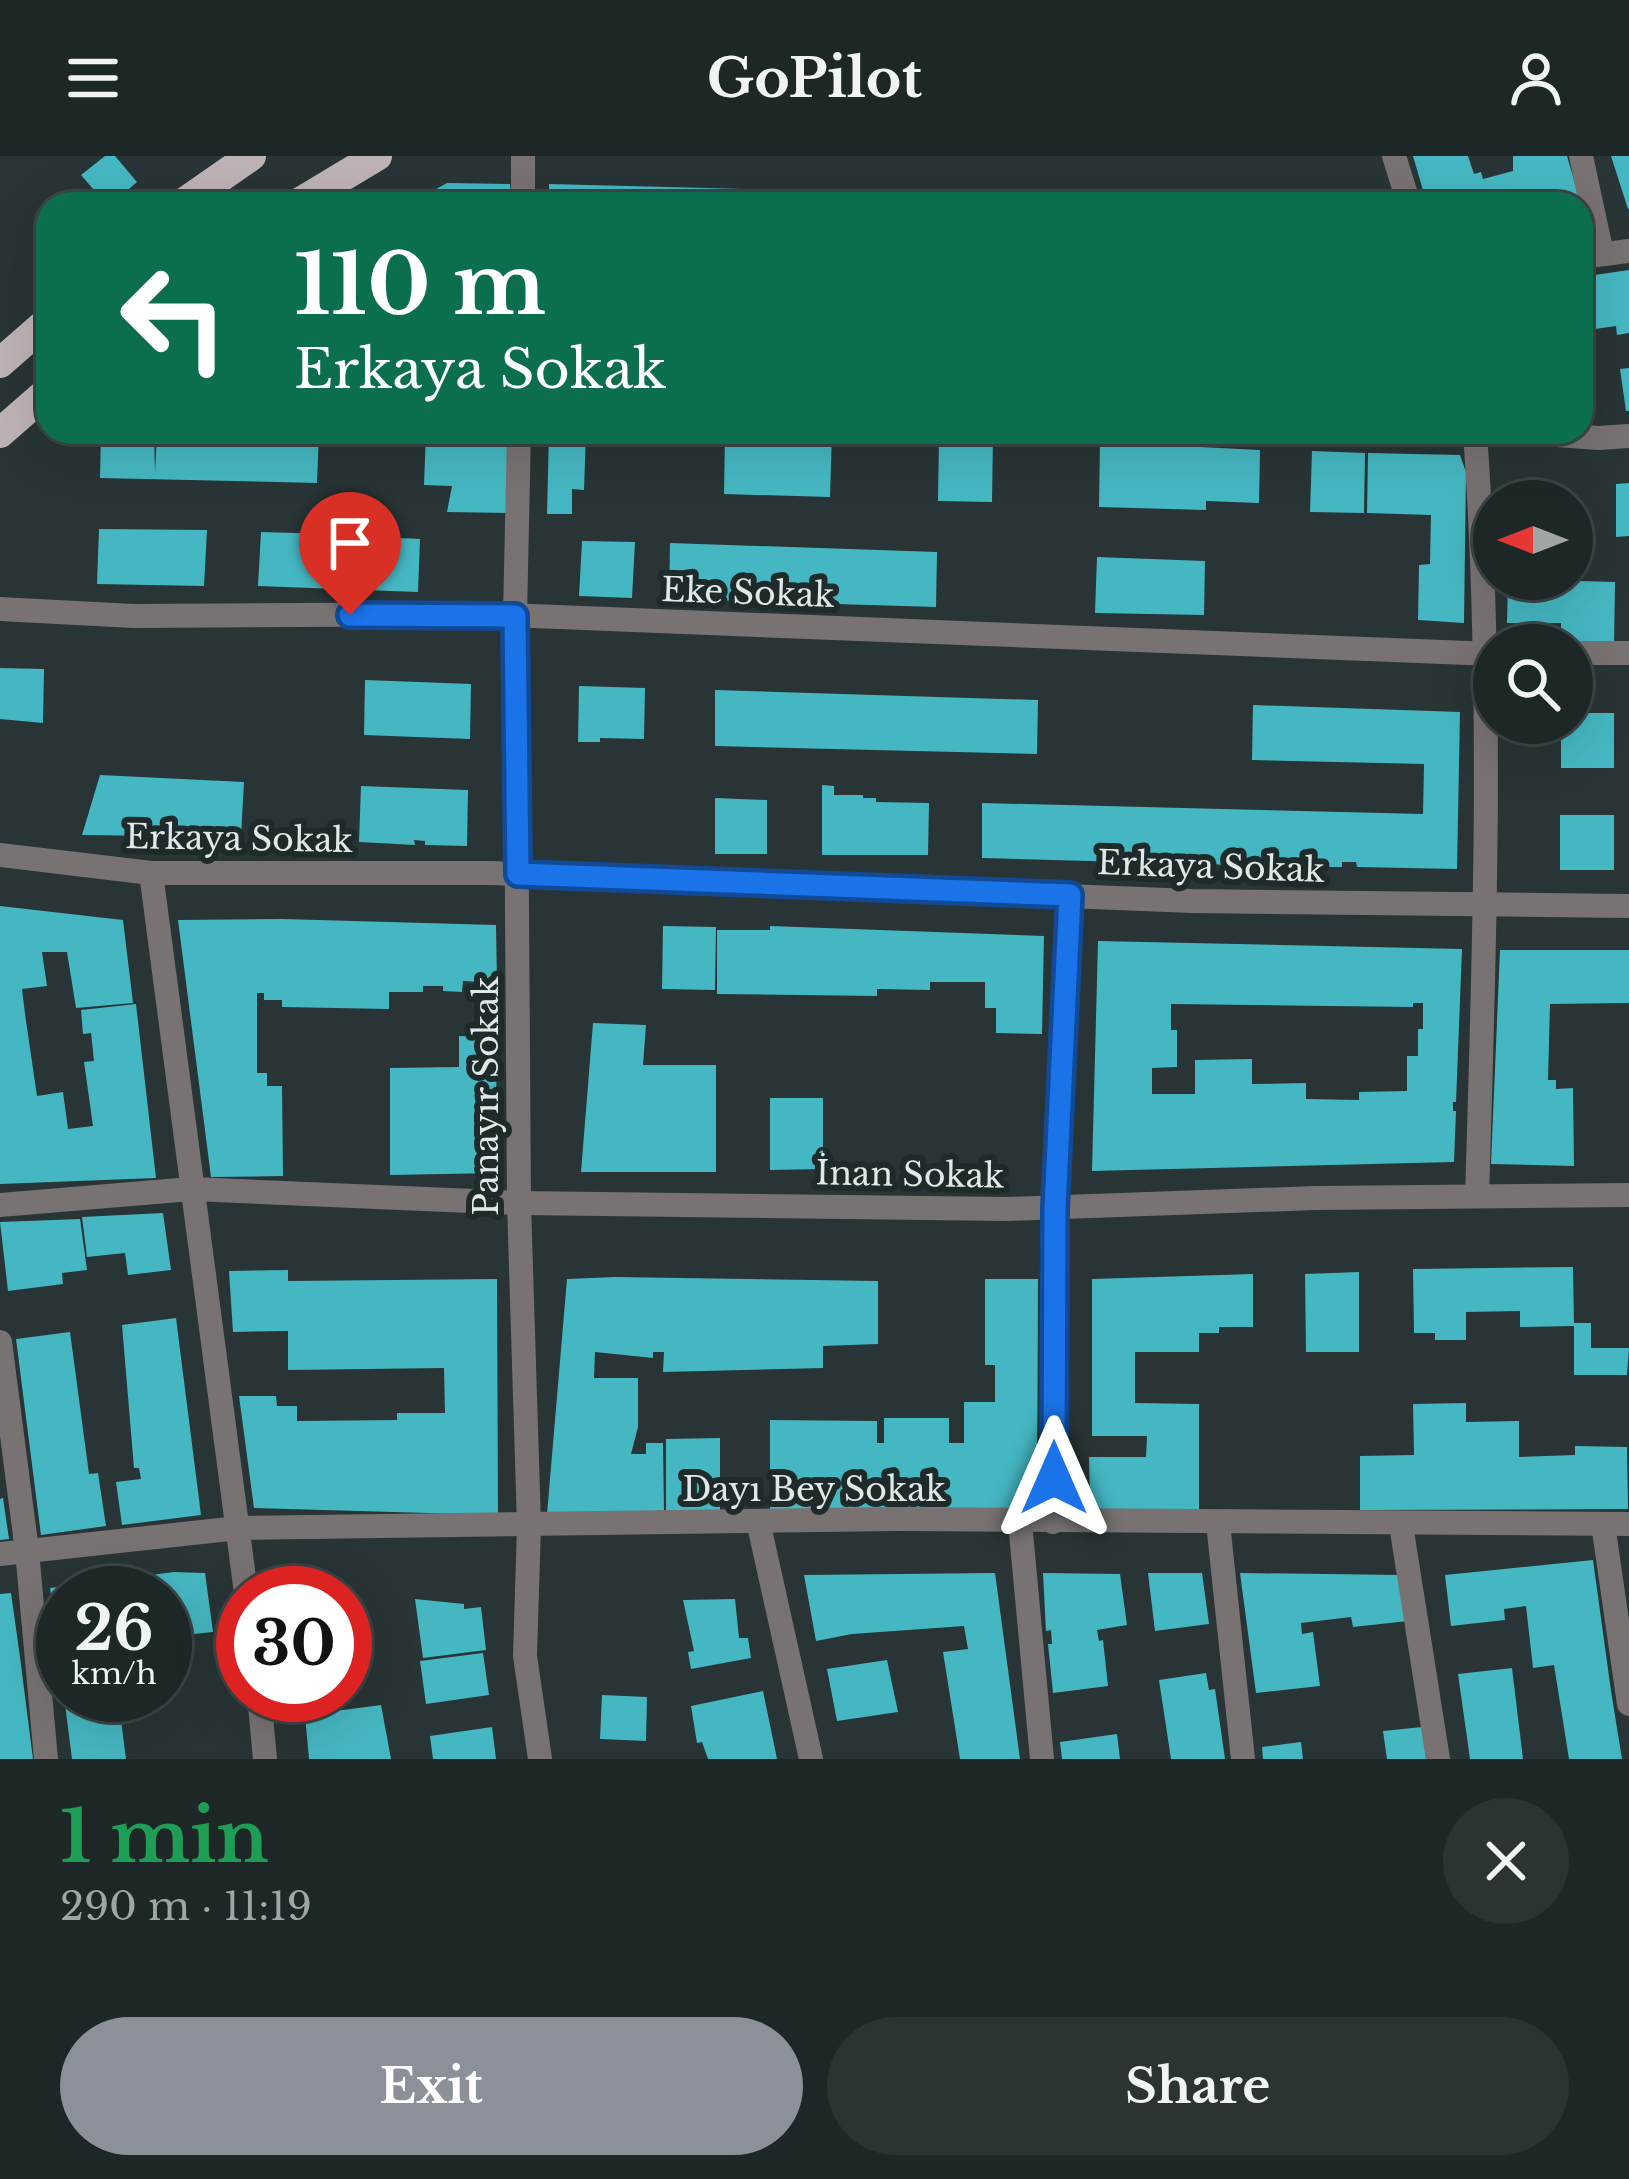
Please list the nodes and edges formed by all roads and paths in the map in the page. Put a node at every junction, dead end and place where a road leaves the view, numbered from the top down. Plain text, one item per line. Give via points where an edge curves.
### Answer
1 (251, 156) edge
2 (377, 156) edge
3 (523, 156) edge
4 (1394, 156) edge
5 (1581, 156) edge
6 (199, 192) edge
7 (317, 192) edge
8 (523, 192) edge
9 (1405, 192) edge
10 (1585, 192) edge
11 (1629, 251) edge
12 (1593, 255) edge
13 (36, 332) edge
14 (0, 363) edge
15 (36, 402) edge
16 (0, 433) edge
17 (1629, 436) edge
18 (1593, 438) edge
19 (519, 444) edge
20 (1476, 444) edge
21 (0, 609) edge
22 (515, 616) junction
23 (1487, 624) edge
24 (1473, 653) edge
25 (1593, 653) edge
26 (1629, 653) edge
27 (1487, 744) edge
28 (0, 855) edge
29 (151, 873) junction
30 (518, 874) junction
31 (1070, 895) junction
32 (1486, 905) junction
33 (1629, 906) edge
34 (190, 1189) junction
35 (1629, 1195) edge
36 (1477, 1196) junction
37 (519, 1203) junction
38 (0, 1205) edge
39 (1055, 1208) junction
40 (0, 1342) edge
41 (758, 1521) junction
42 (1020, 1522) junction
43 (1054, 1522) junction
44 (1218, 1523) junction
45 (1603, 1524) junction
46 (1629, 1524) edge
47 (529, 1525) junction
48 (1401, 1525) junction
49 (238, 1528) junction
50 (27, 1551) junction
51 (0, 1554) edge
52 (243, 1566) edge
53 (1629, 1704) edge
54 (262, 1722) edge
55 (46, 1759) edge
56 (265, 1759) edge
57 (540, 1759) edge
58 (811, 1759) edge
59 (1042, 1759) edge
60 (1243, 1759) edge
61 (1438, 1759) edge

1 - 6 main road
2 - 7 main road
3 - 8 street
4 - 9 street
5 - 10 street
11 - 12 street
13 - 14 main road
15 - 16 main road
17 - 18 street
19 - 22 street, Panayır Sokak
20 - 23 street
21 - 22 street, Eke Sokak
22 - 24 street, Eke Sokak
22 - 30 street, Panayır Sokak
25 - 26 street
27 - 32 street
28 - 29 street, Erkaya Sokak
29 - 30 street, Erkaya Sokak
29 - 34 street
30 - 31 street, Erkaya Sokak
30 - 37 street, Panayır Sokak
31 - 32 street, Erkaya Sokak
31 - 39 street
32 - 33 street, Erkaya Sokak
32 - 36 street
34 - 37 street, İnan Sokak
34 - 38 street, İnan Sokak
34 - 49 street
35 - 36 street, İnan Sokak
36 - 39 street, İnan Sokak
37 - 39 street, İnan Sokak
37 - 47 street, Panayır Sokak
39 - 43 street
40 - 50 street
41 - 42 street, Dayı Bey Sokak
41 - 47 street, Dayı Bey Sokak
41 - 58 street
42 - 43 street, Dayı Bey Sokak
42 - 59 street
43 - 44 street, Dayı Bey Sokak
44 - 48 street, Dayı Bey Sokak
44 - 60 street
45 - 46 street, Dayı Bey Sokak
45 - 48 street, Dayı Bey Sokak
45 - 53 street
47 - 49 street, Dayı Bey Sokak
47 - 57 street, Panayır Sokak via 525,1656
48 - 61 street
49 - 50 street, Dayı Bey Sokak
49 - 52 street
50 - 51 street, Dayı Bey Sokak
50 - 55 street
54 - 56 street

